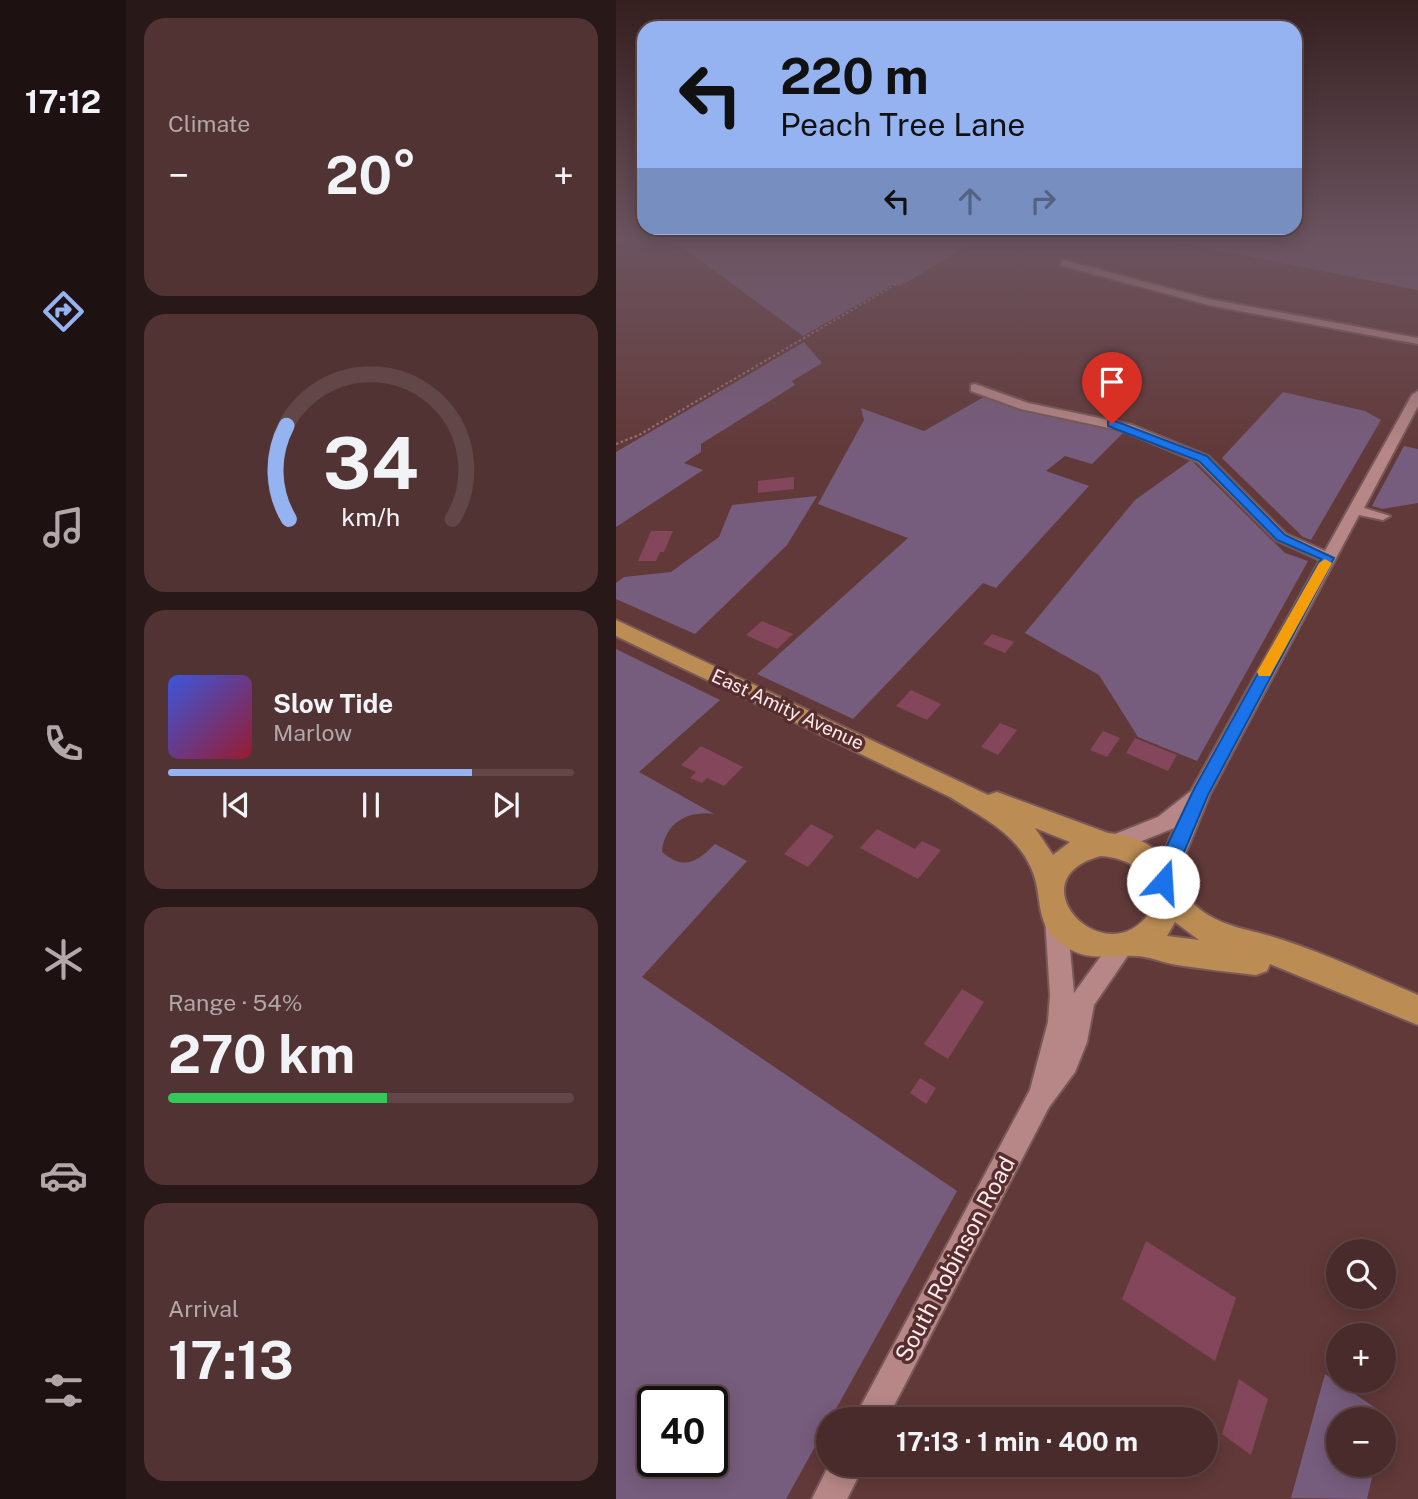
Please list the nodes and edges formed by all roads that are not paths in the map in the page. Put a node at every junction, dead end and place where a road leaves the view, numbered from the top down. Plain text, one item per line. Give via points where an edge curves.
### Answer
1 (1256, 311) edge
2 (1418, 341) edge
3 (975, 388) dead end
4 (1418, 395) edge
5 (1354, 510) junction
6 (1383, 516) dead end
7 (1328, 558) junction
8 (616, 627) edge
9 (959, 790) junction
10 (1200, 793) junction
11 (1107, 844) junction
12 (1050, 881) junction
13 (1165, 887) junction
14 (1056, 916) junction
15 (1129, 944) junction
16 (1326, 972) junction
17 (1418, 1010) edge
18 (1040, 1098) junction
19 (876, 1407) edge
20 (840, 1477) edge
21 (829, 1499) edge

1 - 2 street
3 - 7 street via 1025,406 1127,428 1203,459 1281,537
4 - 5 street
5 - 6 street
5 - 7 street
7 - 10 street
8 - 9 main road, East Amity Avenue
9 - 11 main road, East Amity Avenue
9 - 12 main road, East Amity Avenue via 1024,835
10 - 11 street via 1165,823
10 - 13 street via 1174,850
11 - 12 main road via 1070,853 1057,865
11 - 13 main road via 1137,852 1151,863
12 - 14 main road via 1049,899
13 - 15 main road via 1166,909 1159,924
13 - 16 main road via 1191,919 1219,937 1282,953
14 - 15 main road via 1087,942 1107,947
14 - 18 street, South Robinson Road via 1060,1022
15 - 16 main road
15 - 18 street, South Robinson Road via 1092,984 1082,1002 1066,1063
16 - 17 main road
18 - 19 street, South Robinson Road
20 - 21 street

